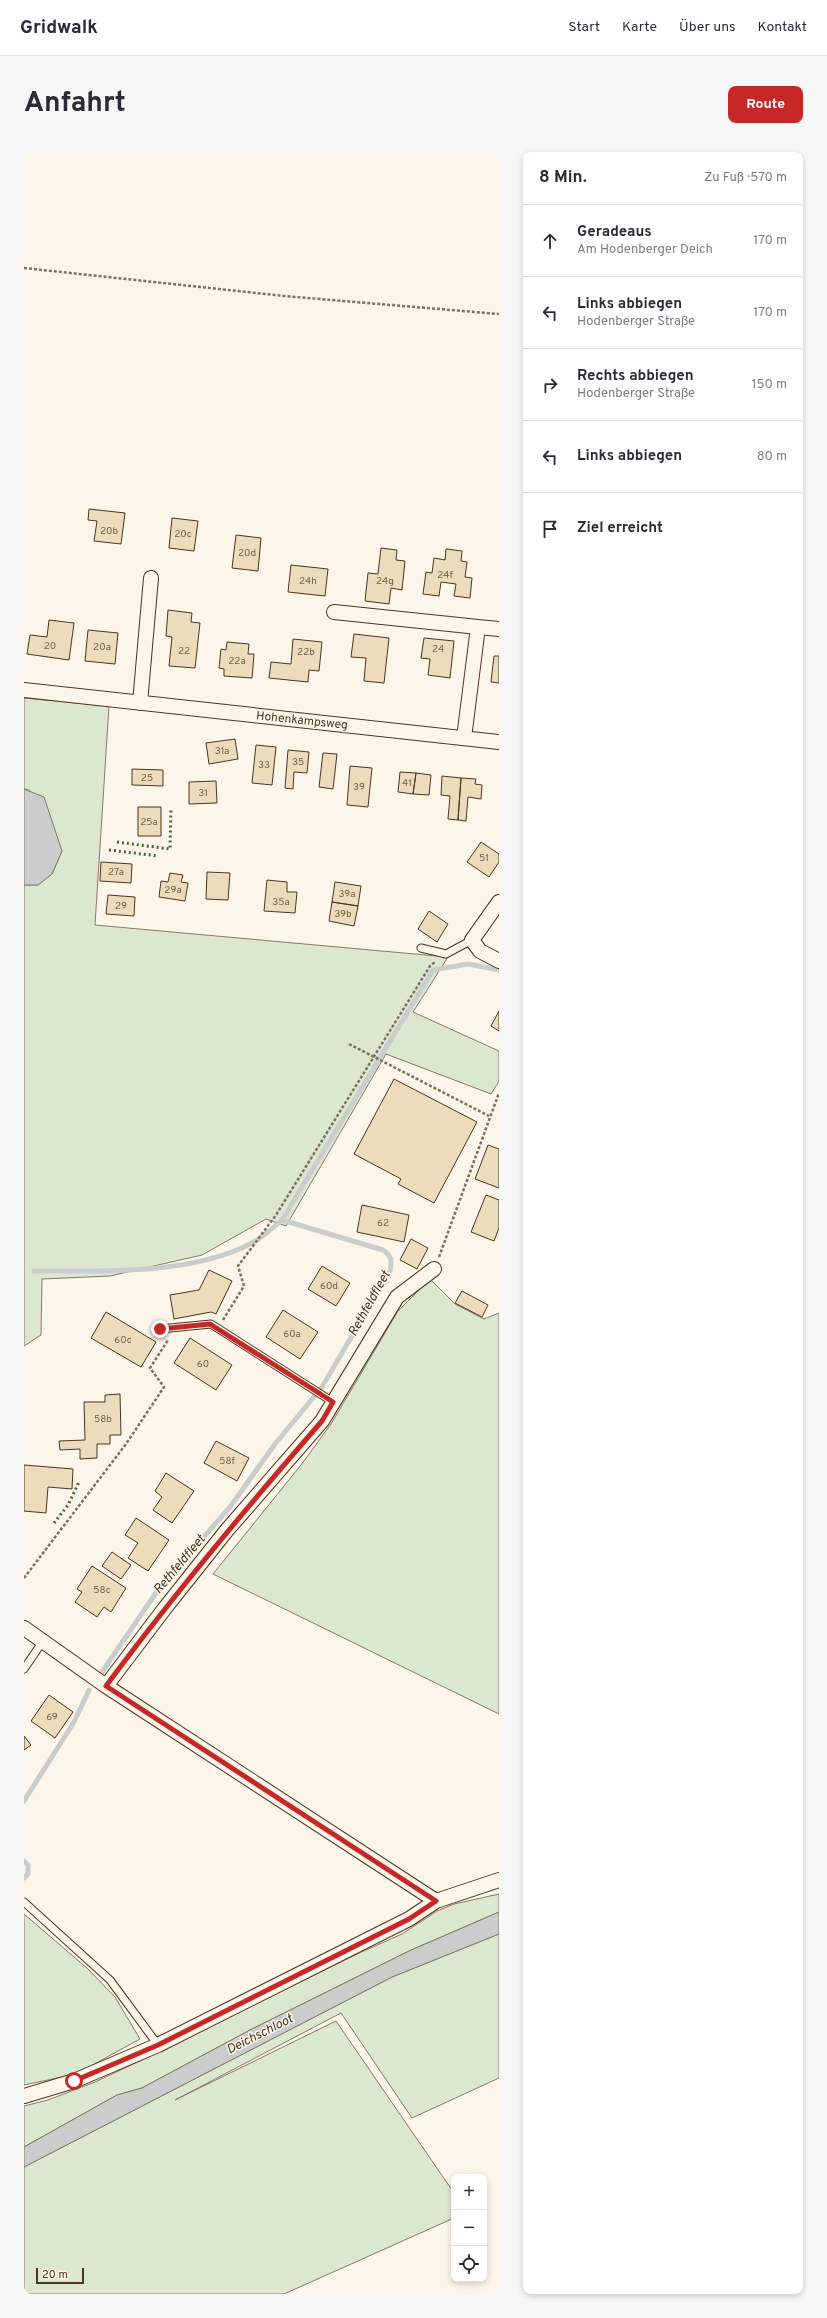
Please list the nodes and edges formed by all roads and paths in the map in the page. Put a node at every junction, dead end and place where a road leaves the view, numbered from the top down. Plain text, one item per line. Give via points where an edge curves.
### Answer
1 (24, 268) edge
2 (499, 314) edge
3 (151, 578) dead end
4 (334, 612) dead end
5 (478, 627) junction
6 (499, 629) edge
7 (24, 690) edge
8 (140, 703) junction
9 (464, 738) junction
10 (499, 742) edge
11 (499, 902) edge
12 (472, 940) junction
13 (421, 948) dead end
14 (446, 954) junction
15 (499, 961) edge
16 (349, 1044) dead end
17 (375, 1057) junction
18 (499, 1092) edge
19 (489, 1116) junction
20 (434, 1269) joint
21 (176, 1328) junction
22 (160, 1329) dead end
23 (218, 1329) junction
24 (333, 1402) junction
25 (24, 1578) edge
26 (24, 1628) edge
27 (43, 1641) junction
28 (24, 1668) edge
29 (106, 1686) junction
30 (499, 1880) edge
31 (436, 1901) junction
32 (24, 1902) edge
33 (158, 2045) junction
34 (24, 2096) edge

1 - 2 path via 284,296
3 - 8 street
4 - 5 street
5 - 6 street
5 - 9 street
7 - 8 street, Hohenkampsweg
8 - 9 street, Hohenkampsweg
9 - 10 street, Hohenkampsweg
11 - 12 street
12 - 14 lane
12 - 15 street via 480,951
13 - 14 lane
14 - 17 path via 430,966
16 - 17 path
17 - 19 path
17 - 23 path via 276,1215 238,1266 244,1286
18 - 19 path
19 - 20 path
20 - 24 street via 397,1297
21 - 22 lane
21 - 23 lane via 210,1324
21 - 25 path via 150,1368 164,1387 126,1444
23 - 24 lane
24 - 29 street via 322,1421 227,1530
26 - 27 street
27 - 28 lane
27 - 29 street
29 - 31 street
30 - 31 street
31 - 33 street via 409,1919
32 - 33 lane via 110,1980
33 - 34 street via 74,2081

